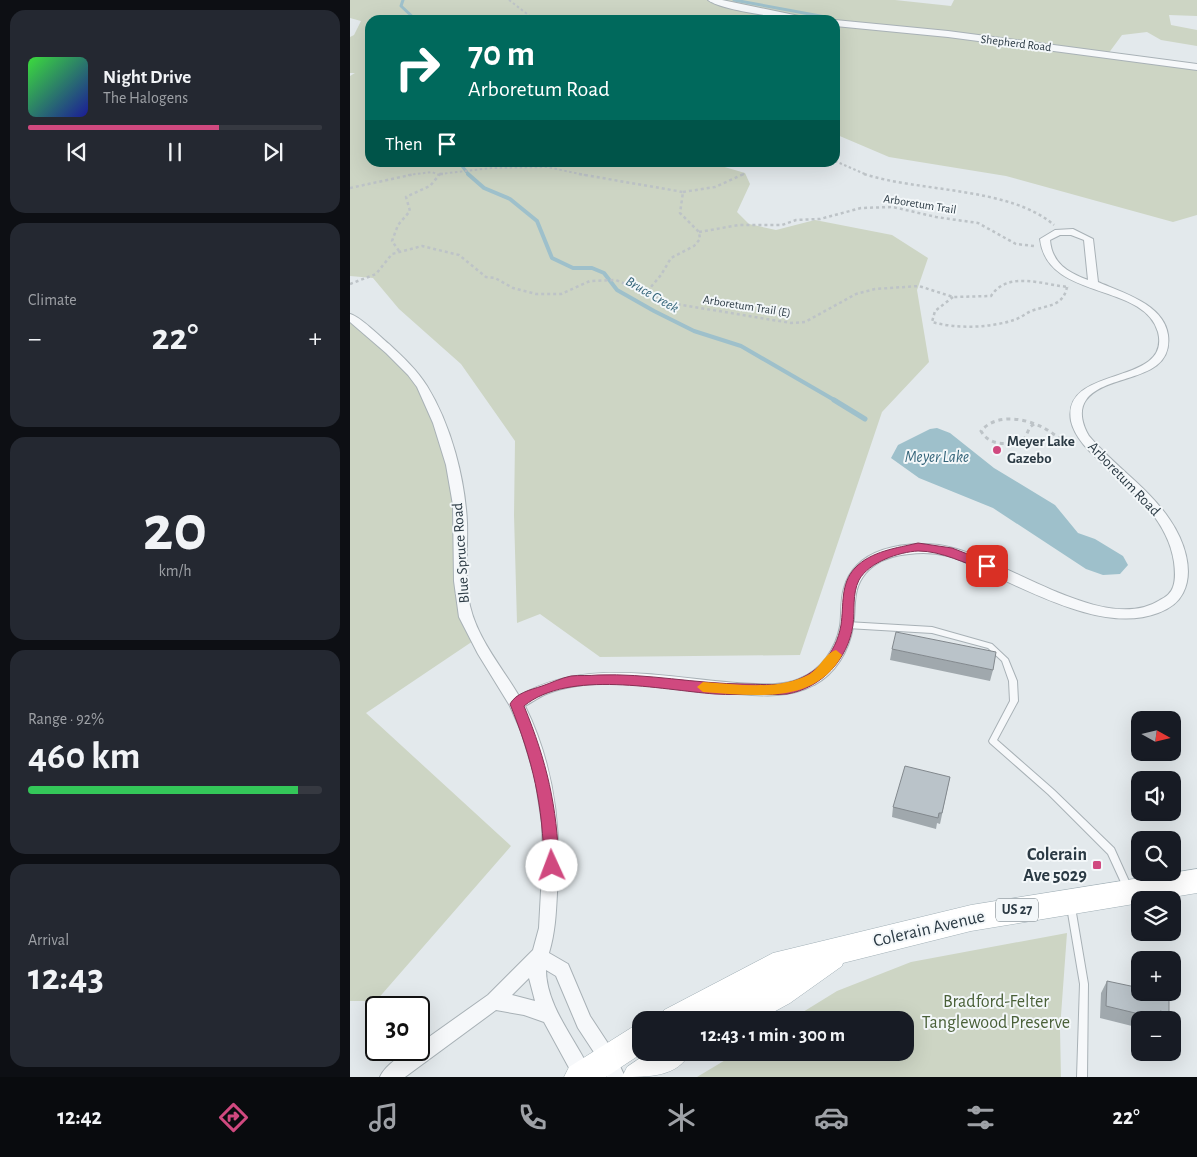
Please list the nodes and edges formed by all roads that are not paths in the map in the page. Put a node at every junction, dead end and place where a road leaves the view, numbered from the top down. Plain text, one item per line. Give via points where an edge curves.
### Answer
1 (712, 0) edge
2 (782, 15) edge
3 (840, 23) edge
4 (1197, 67) edge
5 (1088, 283) junction
6 (350, 317) edge
7 (847, 626) junction
8 (517, 704) junction
9 (1197, 881) edge
10 (1130, 891) junction
11 (1070, 901) junction
12 (840, 951) junction
13 (538, 956) junction
14 (494, 1002) junction
15 (691, 1011) edge
16 (747, 1011) edge
17 (551, 1015) junction
18 (632, 1047) edge
19 (662, 1061) edge
20 (612, 1067) edge
21 (582, 1076) edge
22 (390, 1077) edge
23 (637, 1077) edge
24 (1082, 1077) edge

1 - 2 street
3 - 4 street, Shepherd Road
5 - 5 street, Arboretum Road via 1088,239 1073,232 1058,232 1047,237 1046,253 1059,270
5 - 7 street, Arboretum Road via 1143,307 1160,323 1164,337 1161,355 1148,366 1097,386 1081,399 1076,410 1085,438 1159,514 1174,537 1182,577 1173,598 1164,605 1136,614 1096,610 952,552 918,547 889,553 860,570 848,596
6 - 8 street, Blue Spruce Road via 413,374 433,409 457,488 461,522 460,584 466,616 476,639
7 - 8 street, Arboretum Road via 840,648 824,671 787,689 716,689 665,682 571,681 528,696
7 - 10 lane via 932,630 990,646 1005,659 1013,681 1014,701 993,741 1052,792 1111,851
8 - 13 street, Blue Spruce Road via 544,785 550,824 552,866 547,929
9 - 10 main road, Colerain Avenue / US 27
10 - 11 main road, Colerain Avenue / US 27
11 - 12 main road, Colerain Avenue / US 27 via 971,918
11 - 24 lane via 1084,984
12 - 15 main road, Colerain Avenue / US 27 via 773,967
12 - 16 main road, Colerain Avenue / US 27 via 780,993
13 - 14 street
13 - 17 street, Blue Spruce Road via 538,983
13 - 20 street via 562,970 584,1022
14 - 17 street via 524,1006
14 - 22 street
17 - 21 street, Blue Spruce Road
18 - 20 main road
19 - 23 main road
20 - 21 main road

